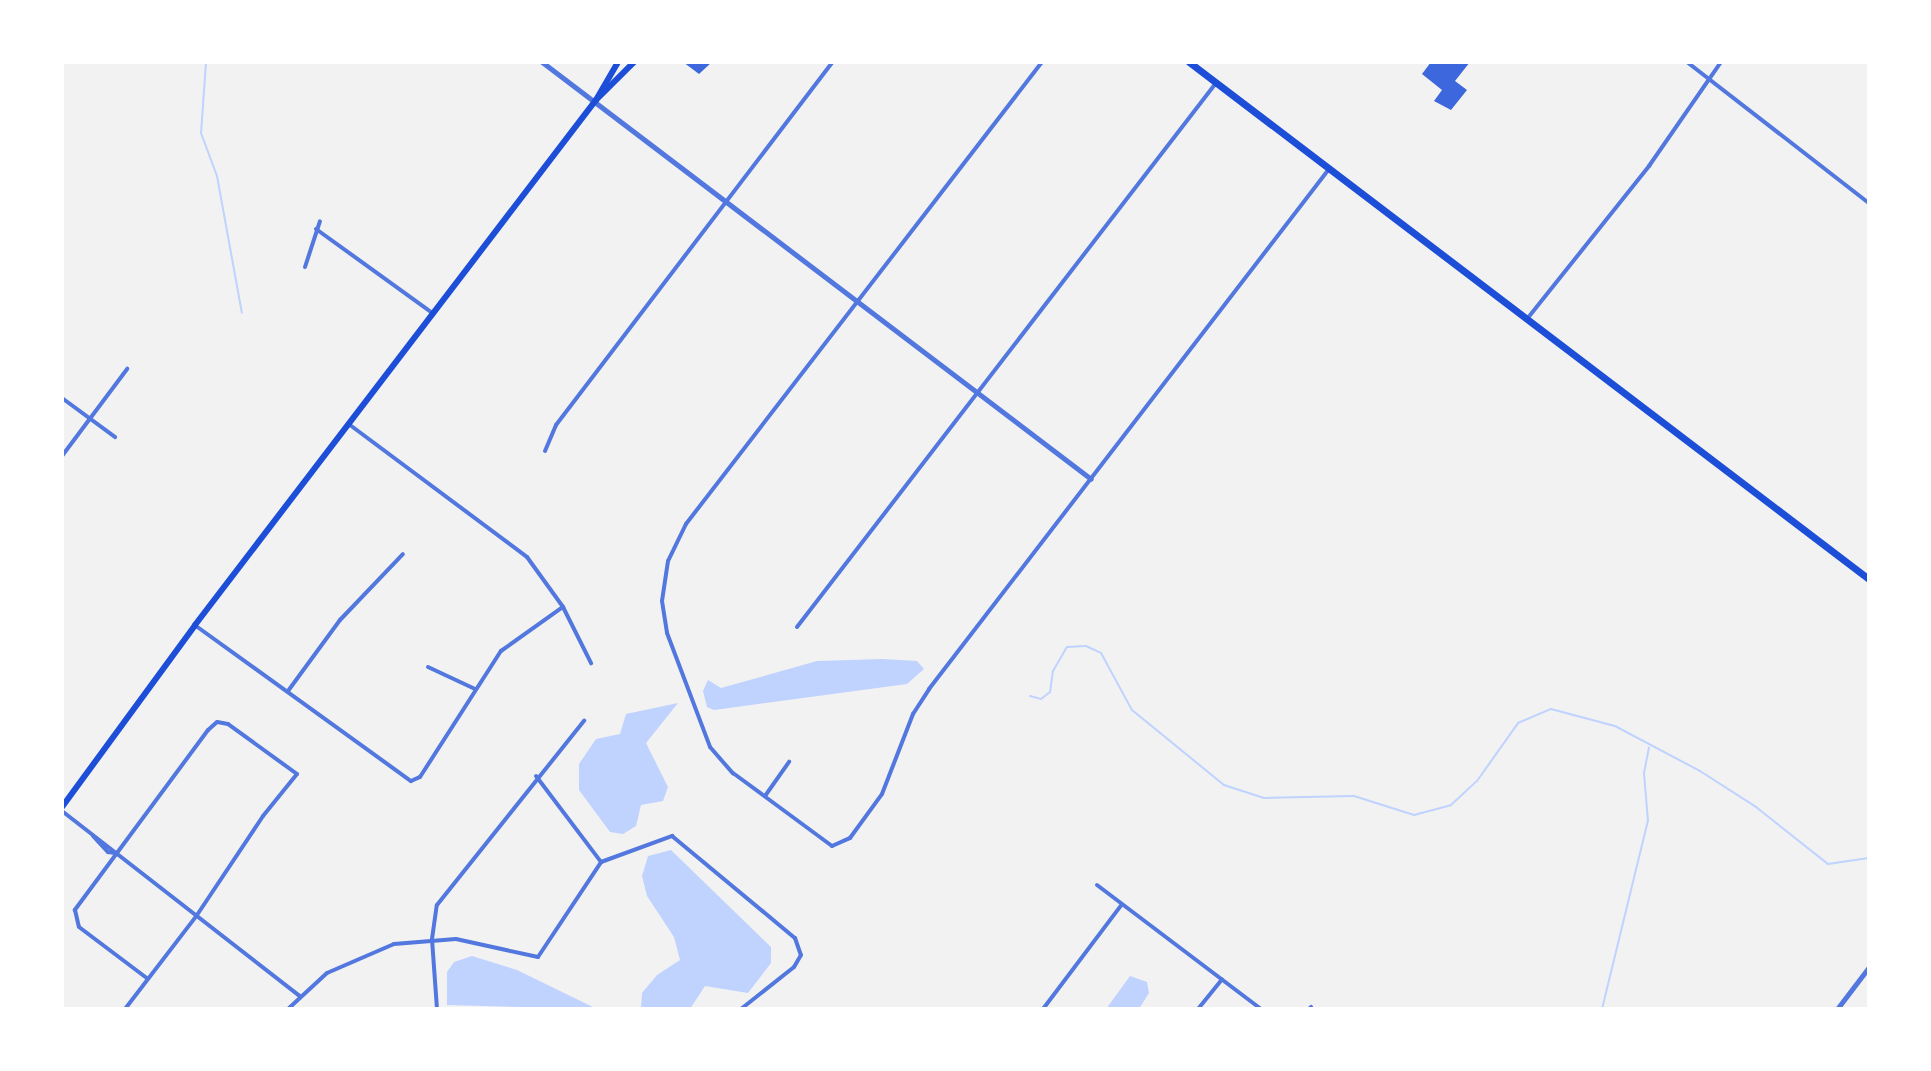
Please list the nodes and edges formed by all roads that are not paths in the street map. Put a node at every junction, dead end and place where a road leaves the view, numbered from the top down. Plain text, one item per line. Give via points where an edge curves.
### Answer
1 (542, 62) edge
2 (618, 62) edge
3 (634, 62) edge
4 (833, 62) edge
5 (1042, 62) edge
6 (1189, 62) edge
7 (1687, 62) edge
8 (1721, 62) edge
9 (1708, 79) junction
10 (1216, 83) junction
11 (596, 100) junction
12 (1329, 169) junction
13 (727, 201) junction
14 (1869, 203) edge
15 (320, 221) dead end
16 (316, 229) junction
17 (305, 267) dead end
18 (858, 301) junction
19 (434, 314) junction
20 (1527, 319) junction
21 (127, 369) dead end
22 (980, 394) junction
23 (62, 398) edge
24 (90, 418) junction
25 (349, 424) junction
26 (115, 437) dead end
27 (545, 451) dead end
28 (62, 456) edge
29 (1091, 479) junction
30 (403, 554) dead end
31 (1869, 579) edge
32 (563, 607) junction
33 (195, 625) junction
34 (797, 627) dead end
35 (591, 663) dead end
36 (428, 667) dead end
37 (475, 689) junction
38 (288, 691) junction
39 (584, 721) dead end
40 (789, 762) dead end
41 (536, 776) junction
42 (764, 797) junction
43 (62, 809) edge
44 (115, 853) junction
45 (601, 862) junction
46 (1097, 885) dead end
47 (1122, 904) junction
48 (197, 915) junction
49 (432, 939) junction
50 (1869, 967) edge
51 (148, 979) junction
52 (1222, 979) junction
53 (300, 996) junction
54 (125, 1009) edge
55 (288, 1009) edge
56 (437, 1009) edge
57 (741, 1009) edge
58 (1043, 1009) edge
59 (1198, 1009) edge
60 (1261, 1009) edge
61 (1837, 1009) edge

1 - 11 street
2 - 11 main road
3 - 11 main road
4 - 13 street
5 - 18 street
6 - 10 main road
7 - 9 street
8 - 9 street
9 - 14 street
9 - 20 street via 1649,166
10 - 12 main road
10 - 22 street
11 - 13 street
11 - 19 main road
12 - 20 main road
12 - 29 street
13 - 18 street
13 - 27 street via 556,425
15 - 16 street
16 - 17 street
16 - 19 street
18 - 22 street
18 - 42 street via 686,524 664,580 667,633 698,725 721,760
19 - 25 main road
20 - 31 main road
21 - 24 street
22 - 29 street
22 - 34 street
23 - 24 street
24 - 26 street
24 - 28 street
25 - 32 street via 527,557
25 - 33 main road
29 - 42 street via 921,701 890,780 850,838 832,846
30 - 38 street via 340,620
32 - 35 street
32 - 37 street via 501,651
33 - 38 street
33 - 43 main road
36 - 37 street
37 - 38 street via 420,777 411,781
39 - 41 street
40 - 42 street
41 - 45 street
41 - 49 street via 437,905
43 - 44 street
44 - 48 street
44 - 48 street via 217,722 228,724 297,774
44 - 51 street via 75,910 75,920
45 - 49 street via 538,957 482,942
45 - 57 street via 672,836 795,938 800,957
46 - 47 street
47 - 52 street
47 - 58 street
48 - 51 street
48 - 53 street
49 - 53 street via 361,956 327,973
49 - 56 street
50 - 61 street
51 - 54 street
52 - 59 street
52 - 60 street
53 - 55 street

